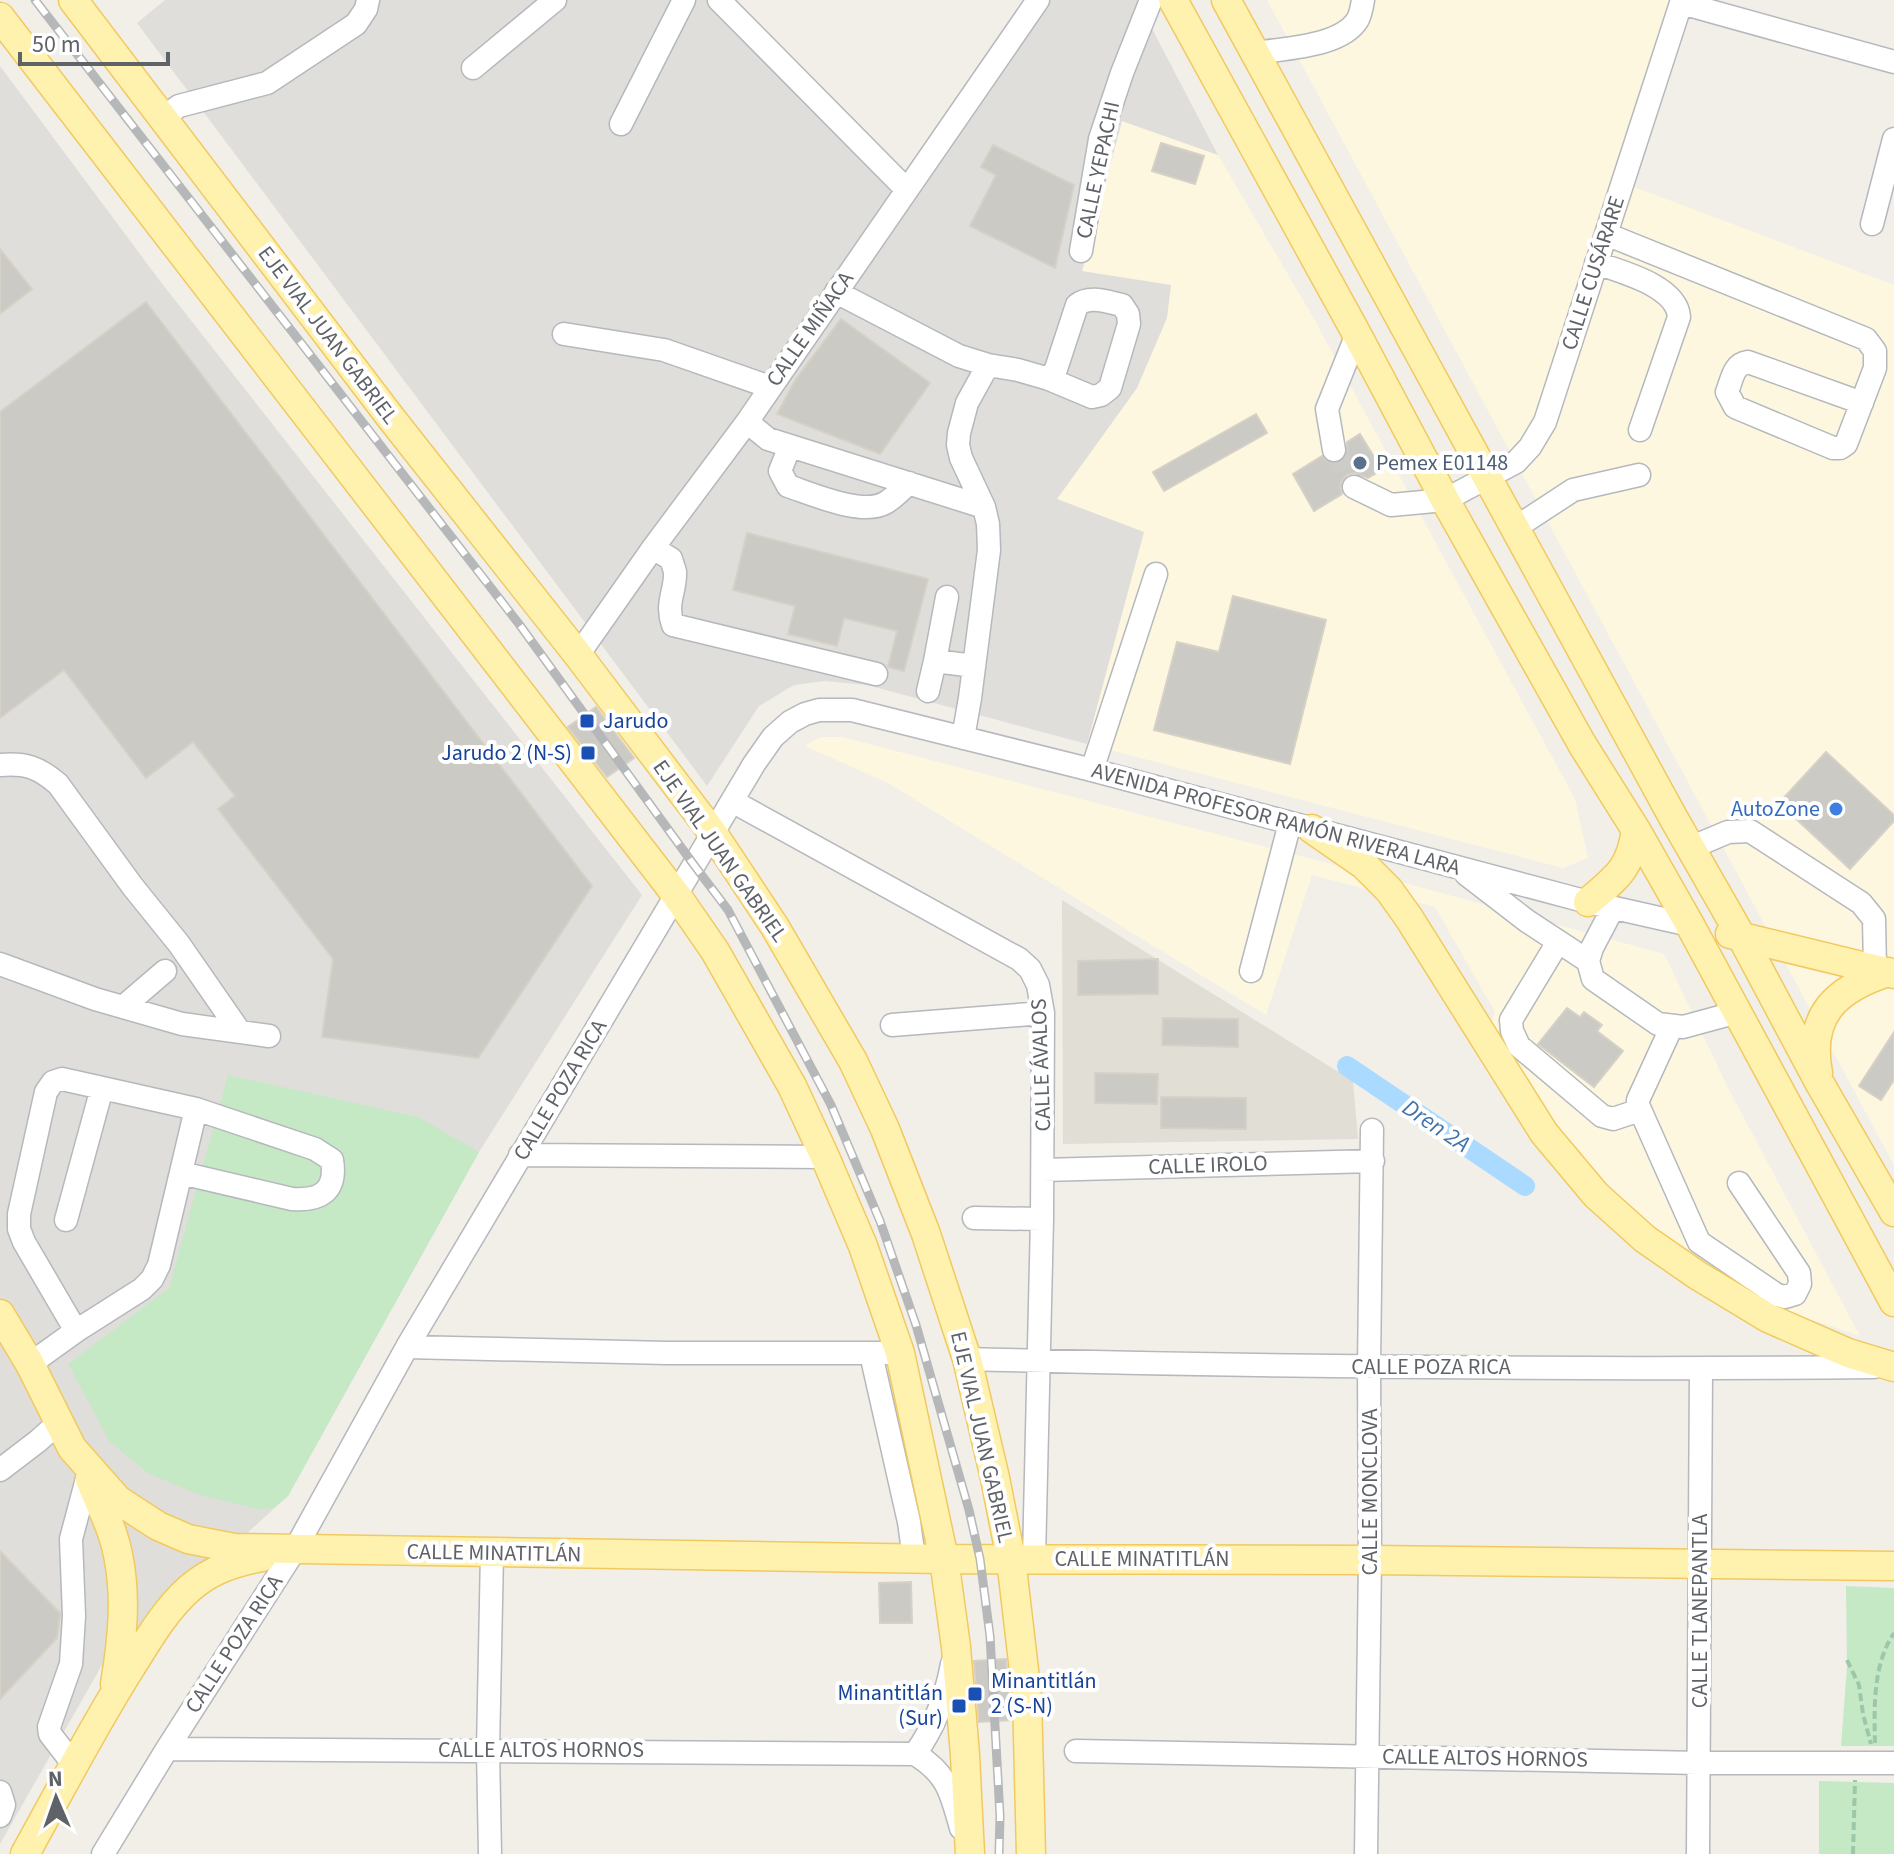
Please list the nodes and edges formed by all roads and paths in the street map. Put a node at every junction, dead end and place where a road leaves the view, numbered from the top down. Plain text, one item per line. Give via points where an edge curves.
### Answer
1 (73, 0) edge
2 (368, 0) edge
3 (555, 0) edge
4 (684, 0) edge
5 (719, 0) edge
6 (1038, 0) edge
7 (1151, 0) edge
8 (1173, 0) edge
9 (1226, 0) edge
10 (1363, 0) edge
11 (1682, 2) edge
12 (0, 17) edge
13 (1256, 53) junction
14 (1894, 62) edge
15 (473, 68) dead end
16 (162, 118) junction
17 (621, 124) dead end
18 (1894, 139) edge
19 (906, 189) junction
20 (1872, 224) dead end
21 (1606, 234) junction
22 (1081, 251) dead end
23 (1655, 253) junction
24 (1596, 263) junction
25 (1645, 280) junction
26 (836, 292) junction
27 (564, 334) dead end
28 (1357, 334) junction
29 (988, 365) junction
30 (1049, 379) junction
31 (770, 387) junction
32 (1862, 403) junction
33 (747, 422) junction
34 (1640, 430) dead end
35 (790, 446) junction
36 (1334, 450) tunnel mouth
37 (1639, 475) dead end
38 (1487, 477) junction
39 (909, 483) junction
40 (1354, 487) tunnel mouth
41 (1445, 500) junction
42 (984, 507) junction
43 (1515, 528) junction
44 (653, 548) junction
45 (1156, 574) dead end
46 (947, 597) dead end
47 (578, 655) junction
48 (935, 661) junction
49 (974, 666) junction
50 (876, 674) dead end
51 (928, 691) dead end
52 (963, 738) junction
53 (0, 765) edge
54 (1092, 770) junction
55 (732, 801) junction
56 (1301, 826) junction
57 (1636, 830) junction
58 (712, 832) junction
59 (1690, 848) junction
60 (1455, 866) junction
61 (677, 896) junction
62 (1600, 905) junction
63 (1690, 925) junction
64 (1741, 936) junction
65 (1558, 942) junction
66 (1588, 961) junction
67 (0, 964) edge
68 (165, 971) dead end
69 (1251, 971) dead end
70 (1885, 972) edge
71 (123, 1007) junction
72 (1738, 1012) junction
73 (1043, 1013) junction
74 (892, 1025) dead end
75 (1672, 1026) junction
76 (240, 1032) junction
77 (269, 1036) dead end
78 (1819, 1082) junction
79 (102, 1088) junction
80 (196, 1109) junction
81 (1640, 1110) junction
82 (1372, 1130) dead end
83 (520, 1155) junction
84 (825, 1157) junction
85 (1373, 1161) junction
86 (1043, 1170) junction
87 (181, 1173) junction
88 (1739, 1183) dead end
89 (1894, 1212) edge
90 (974, 1218) dead end
91 (1042, 1219) junction
92 (66, 1220) dead end
93 (1894, 1302) edge
94 (0, 1314) edge
95 (76, 1331) junction
96 (407, 1347) junction
97 (900, 1353) junction
98 (871, 1354) junction
99 (967, 1359) junction
100 (1039, 1361) junction
101 (30, 1364) junction
102 (1369, 1367) junction
103 (1894, 1367) edge
104 (1701, 1369) junction
105 (58, 1423) junction
106 (72, 1448) junction
107 (0, 1470) edge
108 (88, 1475) junction
109 (294, 1551) junction
110 (492, 1553) junction
111 (914, 1558) junction
112 (944, 1559) junction
113 (1023, 1559) junction
114 (1370, 1560) junction
115 (1699, 1563) junction
116 (1894, 1566) edge
117 (1894, 1633) edge
118 (956, 1647) junction
119 (1847, 1660) dead end
120 (113, 1697) junction
121 (167, 1749) junction
122 (488, 1750) junction
123 (1076, 1751) dead end
124 (915, 1754) junction
125 (1367, 1756) junction
126 (1875, 1762) edge
127 (1700, 1763) junction
128 (74, 1765) junction
129 (0, 1792) edge
130 (0, 1816) edge
131 (25, 1854) edge
132 (103, 1854) edge
133 (490, 1854) edge
134 (970, 1854) edge
135 (1031, 1854) edge
136 (1366, 1854) edge
137 (1698, 1854) edge
138 (1853, 1854) edge

1 - 16 main road, EJE VIAL JUAN GABRIEL
2 - 16 street via 356,24 267,83 179,106
3 - 15 street
4 - 17 street
5 - 19 street
6 - 19 street, CALLE MIÑACA
7 - 22 street, CALLE YEPACHI via 1100,139
8 - 28 main road
9 - 13 main road
10 - 13 street via 1359,18 1341,35
11 - 14 street
11 - 21 street, CALLE CUSÁRARE
12 - 61 main road
13 - 38 main road
16 - 47 main road, EJE VIAL JUAN GABRIEL
18 - 20 street
19 - 26 street, CALLE MIÑACA
21 - 23 street
21 - 24 street, CALLE CUSÁRARE
23 - 25 street
23 - 32 street via 1866,339 1875,351 1875,368
24 - 25 street
24 - 38 street, CALLE CUSÁRARE via 1545,422 1516,462
25 - 34 street via 1675,302 1679,317
26 - 29 street via 959,356
26 - 31 street, CALLE MIÑACA
27 - 31 street via 664,350
28 - 36 street via 1327,409
28 - 41 main road
29 - 30 street
29 - 42 street via 967,403 958,445
30 - 30 street via 1077,305 1093,299 1122,305 1129,324 1110,388 1092,397
31 - 33 street, CALLE MIÑACA
32 - 32 street via 1846,444 1833,448 1735,407 1727,392 1736,366 1748,362
33 - 35 street via 768,439
33 - 44 street, CALLE MIÑACA
35 - 39 street
35 - 39 street via 780,471 788,486 842,503 869,508 884,504
37 - 43 street via 1573,490
38 - 41 street, CALLE CUSÁRARE
38 - 43 main road
39 - 42 street
40 - 41 street via 1391,505
41 - 57 main road
42 - 49 street via 989,550
43 - 59 main road
44 - 47 street, CALLE MIÑACA
44 - 50 street via 671,559 675,572 669,616 673,625
45 - 54 street
46 - 48 street
47 - 58 main road, EJE VIAL JUAN GABRIEL
48 - 49 street
48 - 51 street
49 - 52 street
52 - 54 street, AVENIDA PROFESOR RAMÓN RIVERA LARA
52 - 55 street, AVENIDA PROFESOR RAMÓN RIVERA LARA via 852,710 819,710 790,722 773,737
53 - 76 street via 43,771 58,784
54 - 56 street, AVENIDA PROFESOR RAMÓN RIVERA LARA
55 - 58 street, AVENIDA PROFESOR RAMÓN RIVERA LARA
55 - 73 street, CALLE ÁVALOS via 1019,959 1038,985
56 - 60 street, AVENIDA PROFESOR RAMÓN RIVERA LARA
56 - 69 street
56 - 103 main road via 1364,865 1389,890 1544,1133 1596,1195 1645,1239 1768,1318
57 - 62 main road via 1633,852
57 - 63 main road
58 - 61 street, CALLE POZA RICA
58 - 99 main road, EJE VIAL JUAN GABRIEL via 853,1061 921,1220
59 - 64 main road
59 - 70 street via 1728,832 1750,831 1861,903 1874,919
60 - 62 street, AVENIDA PROFESOR RAMÓN RIVERA LARA
60 - 65 street
61 - 83 street, CALLE POZA RICA
61 - 84 main road via 758,1024
62 - 63 street, AVENIDA PROFESOR RAMÓN RIVERA LARA
62 - 66 street
63 - 64 main road, AVENIDA PROFESOR RAMÓN RIVERA LARA
63 - 72 main road
64 - 70 main road, AVENIDA PROFESOR RAMÓN RIVERA LARA
64 - 78 main road
65 - 66 street
65 - 81 street via 1511,1020 1519,1046 1602,1116 1613,1119
66 - 75 street via 1593,979 1658,1024
67 - 71 street
68 - 71 street
70 - 78 main road via 1843,992 1827,1010 1814,1055
71 - 76 street via 182,1024
72 - 75 street
72 - 93 main road
73 - 74 street
73 - 86 street, CALLE ÁVALOS
75 - 81 street via 1638,1100
76 - 77 street
78 - 89 main road
79 - 80 street
79 - 92 street
79 - 95 street via 62,1079 46,1092 19,1214 24,1242
80 - 87 street
80 - 87 street via 315,1149 332,1160 334,1170 325,1193 307,1200
81 - 88 street via 1699,1242 1777,1295 1795,1294 1799,1273
82 - 85 street, CALLE MONCLOVA
83 - 84 street
83 - 96 street, CALLE POZA RICA
84 - 97 main road
85 - 86 street, CALLE IROLO
85 - 102 street, CALLE MONCLOVA
86 - 91 street, CALLE ÁVALOS
87 - 95 street via 152,1279
90 - 91 street
91 - 100 street, CALLE ÁVALOS
94 - 101 main road
95 - 101 street
96 - 98 street
96 - 109 street, CALLE POZA RICA
97 - 98 street
97 - 112 main road
98 - 111 street
99 - 100 street, CALLE POZA RICA
99 - 113 main road, EJE VIAL JUAN GABRIEL via 995,1478
100 - 102 street, CALLE POZA RICA
100 - 113 street, CALLE ÁVALOS
101 - 105 main road
102 - 104 street, CALLE POZA RICA
102 - 114 street, CALLE MONCLOVA
103 - 104 street, CALLE POZA RICA
104 - 115 street, CALLE TLANEPANTLA
105 - 106 main road
105 - 107 street
106 - 108 main road
106 - 109 main road via 118,1500 158,1526 188,1539 234,1548
108 - 120 main road via 107,1517 122,1586 123,1639
108 - 128 street via 71,1539 71,1664 49,1721 50,1734
109 - 110 main road, CALLE MINATITLÁN
109 - 120 main road via 233,1563 189,1589
109 - 121 street, CALLE POZA RICA
110 - 111 main road, CALLE MINATITLÁN
110 - 122 street
111 - 112 main road, CALLE MINATITLÁN
112 - 113 main road, CALLE MINATITLÁN
112 - 118 main road
113 - 114 main road, CALLE MINATITLÁN
113 - 135 main road, EJE VIAL JUAN GABRIEL
114 - 115 main road, CALLE MINATITLÁN
114 - 125 street, CALLE MONCLOVA
115 - 116 main road, CALLE MINATITLÁN
115 - 127 street, CALLE TLANEPANTLA
117 - 126 path via 1879,1669
118 - 124 street via 941,1708
118 - 134 main road
119 - 126 path via 1859,1685
120 - 128 main road
121 - 122 street, CALLE ALTOS HORNOS
121 - 132 street, CALLE POZA RICA
122 - 124 street, CALLE ALTOS HORNOS
122 - 133 street
123 - 125 street, CALLE ALTOS HORNOS
124 - 134 street via 943,1777
125 - 127 street, CALLE ALTOS HORNOS
125 - 136 street, CALLE MONCLOVA
126 - 127 street, CALLE ALTOS HORNOS
126 - 138 path
127 - 137 street, CALLE TLANEPANTLA
128 - 131 main road
129 - 130 street

